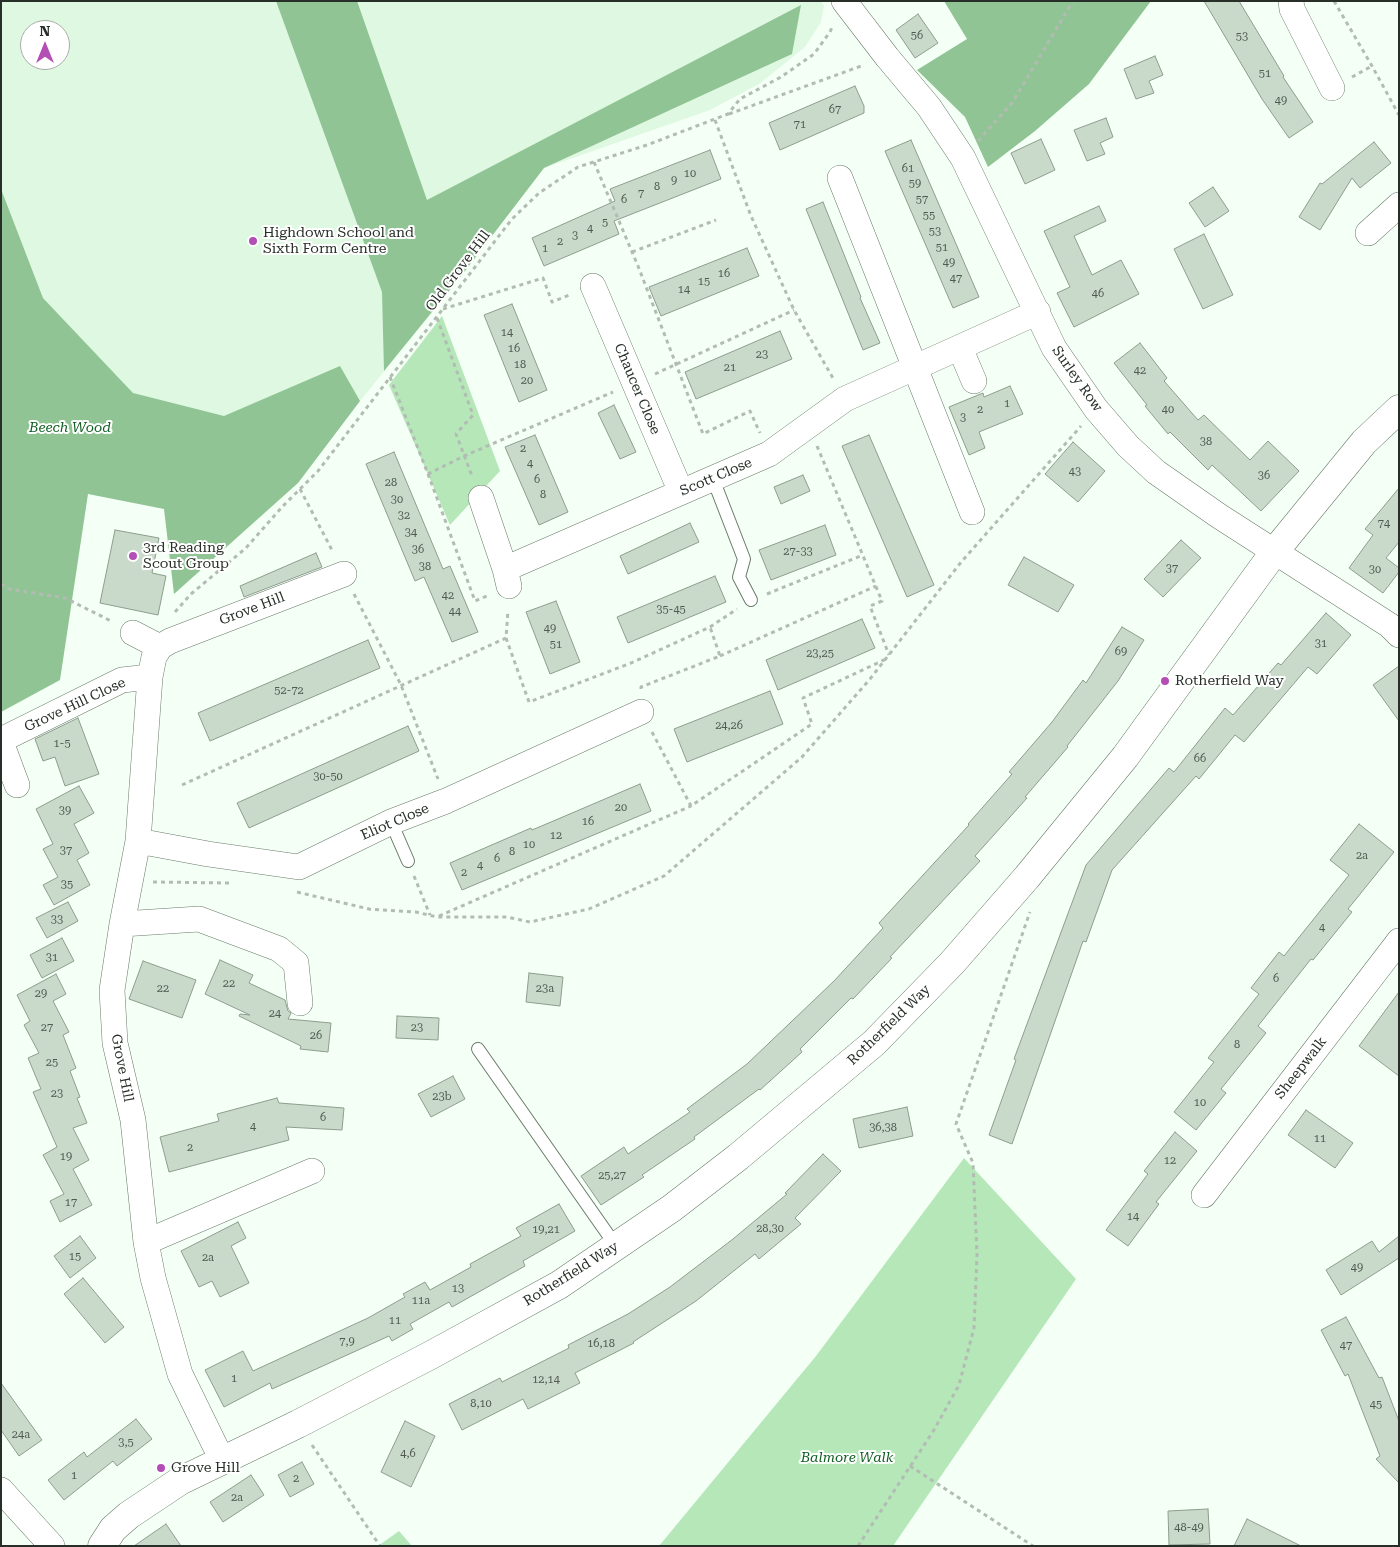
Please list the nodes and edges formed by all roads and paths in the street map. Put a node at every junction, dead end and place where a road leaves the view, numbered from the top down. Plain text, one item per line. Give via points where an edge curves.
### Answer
1 (1073, 1) edge
2 (1291, 1) edge
3 (1334, 1) edge
4 (840, 9) edge
5 (887, 56) junction
6 (1332, 88) dead end
7 (728, 114) junction
8 (1399, 115) edge
9 (715, 120) junction
10 (963, 158) junction
11 (594, 162) junction
12 (840, 178) dead end
13 (1399, 205) edge
14 (716, 220) dead end
15 (1368, 232) dead end
16 (632, 252) junction
17 (593, 286) joint
18 (442, 309) junction
19 (794, 310) junction
20 (1038, 312) junction
21 (437, 318) junction
22 (960, 348) junction
23 (676, 364) junction
24 (916, 367) junction
25 (390, 376) junction
26 (974, 381) dead end
27 (634, 383) junction
28 (845, 400) junction
29 (1096, 408) junction
30 (1399, 408) edge
31 (809, 425) junction
32 (769, 454) junction
33 (464, 456) junction
34 (428, 474) junction
35 (713, 479) junction
36 (300, 489) junction
37 (681, 492) junction
38 (482, 498) joint
39 (972, 512) dead end
40 (1276, 551) junction
41 (863, 555) junction
42 (344, 574) junction
43 (508, 577) junction
44 (1, 584) edge
45 (876, 586) junction
46 (751, 600) junction
47 (710, 627) junction
48 (133, 633) joint
49 (1399, 635) edge
50 (506, 638) junction
51 (160, 647) junction
52 (720, 656) junction
53 (888, 657) junction
54 (150, 677) junction
55 (401, 684) junction
56 (641, 712) junction
57 (1, 741) edge
58 (17, 785) dead end
59 (182, 785) dead end
60 (446, 801) junction
61 (690, 806) junction
62 (391, 822) junction
63 (138, 841) junction
64 (408, 861) joint
65 (1026, 877) junction
66 (130, 882) junction
67 (234, 883) dead end
68 (289, 891) dead end
69 (430, 915) junction
70 (437, 917) junction
71 (122, 924) junction
72 (1399, 941) edge
73 (300, 1003) dead end
74 (478, 1049) dead end
75 (312, 1171) dead end
76 (1204, 1194) dead end
77 (146, 1242) junction
78 (616, 1246) junction
79 (298, 1424) junction
80 (222, 1460) junction
81 (910, 1466) junction
82 (1, 1490) edge
83 (52, 1546) edge
84 (102, 1546) edge
85 (380, 1546) edge
86 (858, 1546) edge
87 (1033, 1546) edge

1 - 10 path via 1012,103
2 - 6 street via 1292,9
3 - 8 path
4 - 5 street, Surley Row
4 - 7 path, Old Grove Hill via 830,32 814,54 781,77 740,99
5 - 7 path
5 - 10 street, Surley Row via 929,106
7 - 9 path, Old Grove Hill
9 - 11 path, Old Grove Hill
9 - 19 path via 751,216
10 - 20 street, Surley Row
11 - 16 path
11 - 18 path, Old Grove Hill via 578,167 539,193 512,219
12 - 24 street
13 - 15 street
14 - 16 path
16 - 23 path
17 - 18 path via 552,302 543,278
17 - 27 street, Chaucer Close
18 - 21 path, Old Grove Hill
19 - 23 path
19 - 28 path
20 - 22 street, Scott Close
20 - 29 street, Surley Row via 1054,348
21 - 25 path, Old Grove Hill
21 - 33 path via 473,415 456,434
22 - 24 street, Scott Close
22 - 26 street
23 - 27 path
23 - 32 path via 703,434 750,411
24 - 28 street, Scott Close
24 - 39 street
25 - 34 path
25 - 36 path, Old Grove Hill via 318,471
27 - 33 path
27 - 37 street, Chaucer Close
28 - 31 street, Scott Close
29 - 40 street, Surley Row via 1128,446 1156,472
29 - 53 path via 962,561
30 - 40 street, Rotherfield Way via 1364,442
31 - 32 street, Scott Close
31 - 41 path
32 - 35 street, Scott Close
33 - 34 path
33 - 38 path
34 - 43 path via 475,601
35 - 37 street, Scott Close
35 - 46 lane via 744,559 739,577
36 - 42 path
36 - 51 path, Old Grove Hill via 246,548 192,594 166,622
37 - 43 street, Scott Close
38 - 43 street
40 - 49 street, Surley Row via 1389,625
40 - 65 street, Rotherfield Way via 1125,757
41 - 45 path
41 - 46 path
42 - 51 street, Grove Hill
42 - 55 path
43 - 50 path
44 - 48 path via 9,589 65,598
45 - 52 path
45 - 53 path via 882,601 870,606
46 - 47 path
47 - 50 path via 631,663 529,702
47 - 52 path
48 - 51 street
50 - 55 path
51 - 54 street, Grove Hill via 154,657
52 - 56 path via 641,687
53 - 61 path via 803,698 812,724
53 - 70 path via 802,757 664,876 589,909 530,922 507,917
54 - 57 street, Grove Hill Close via 122,680
54 - 63 street, Grove Hill
55 - 59 path
55 - 60 path
56 - 60 street, Eliot Close
56 - 61 path
57 - 58 street, Grove Hill Close
60 - 62 street, Eliot Close
61 - 70 path
62 - 63 street, Eliot Close via 298,867
62 - 64 lane
63 - 66 street, Grove Hill
64 - 69 path
65 - 78 street, Rotherfield Way via 952,963 874,1043 738,1157
65 - 81 path via 1030,914 956,1124 973,1163 977,1256 974,1328 959,1385
66 - 67 path
66 - 71 street, Grove Hill
68 - 69 path via 369,909
69 - 70 path
71 - 73 street via 199,919 279,949 296,963
71 - 77 street, Grove Hill via 112,990 115,1043 133,1120
72 - 76 street, Sheepwalk
74 - 78 lane
75 - 77 street
77 - 80 street, Grove Hill via 155,1287 180,1374
78 - 79 street, Rotherfield Way via 559,1285
79 - 80 street, Rotherfield Way
79 - 85 path
80 - 84 street via 180,1482 130,1515 112,1529
81 - 86 path
81 - 87 path
82 - 83 street

